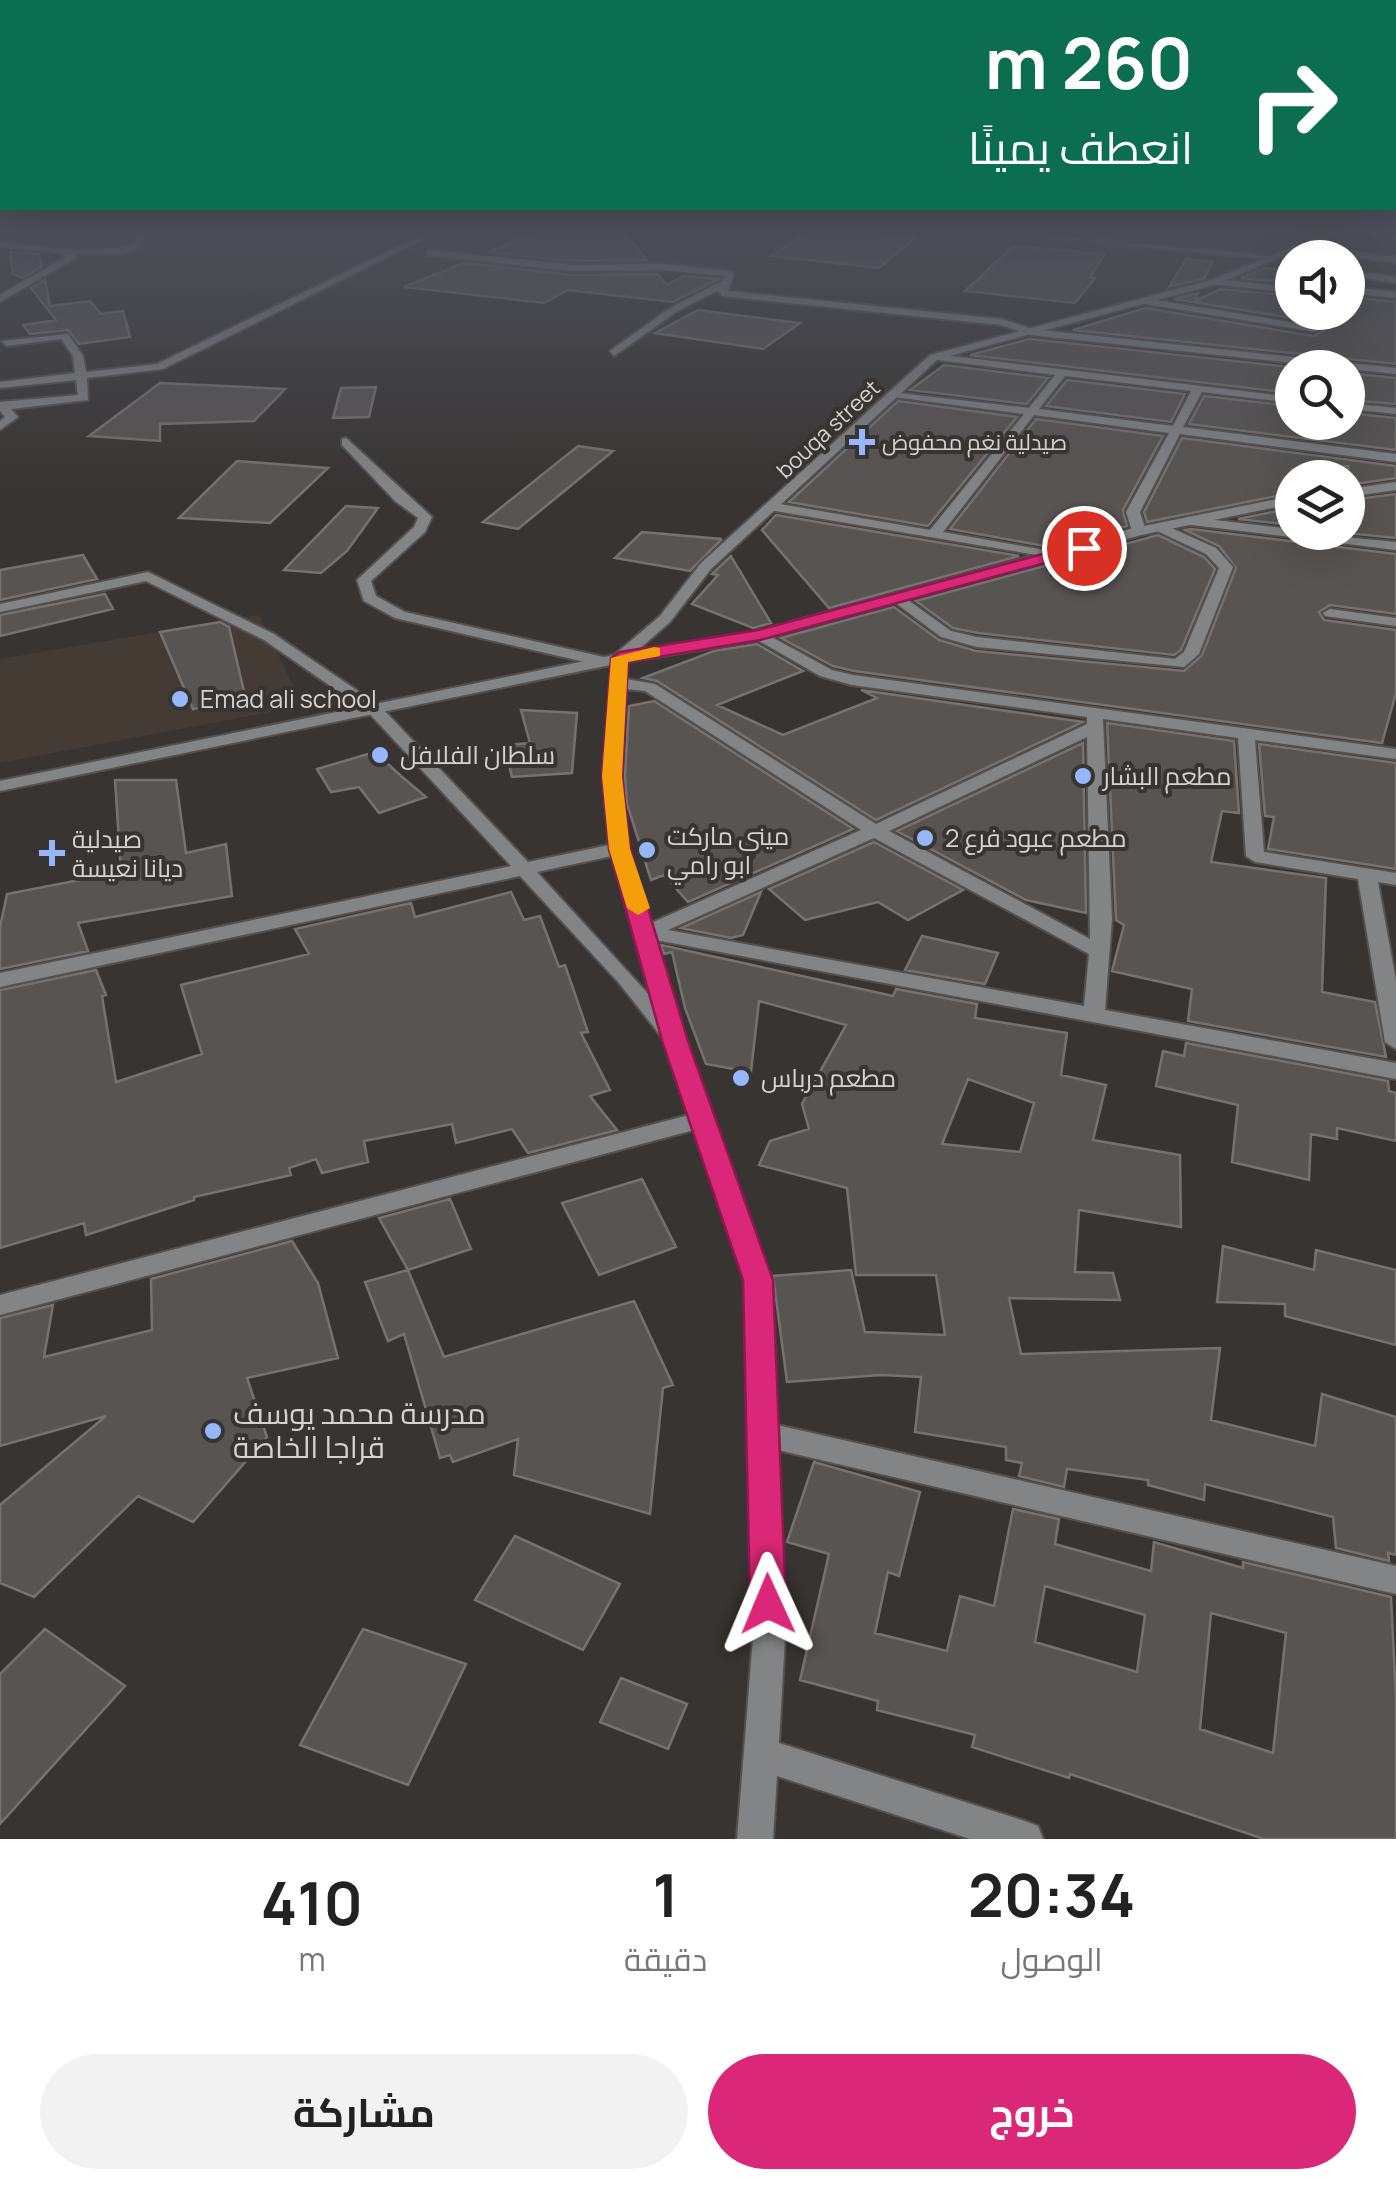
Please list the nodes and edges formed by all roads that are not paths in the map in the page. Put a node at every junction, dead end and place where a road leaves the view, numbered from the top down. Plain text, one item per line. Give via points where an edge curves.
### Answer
1 (260, 318) edge
2 (662, 318) edge
3 (962, 318) edge
4 (1082, 318) edge
5 (1030, 332) junction
6 (2, 343) edge
7 (614, 353) dead end
8 (934, 357) junction
9 (1396, 371) edge
10 (1062, 372) junction
11 (81, 376) junction
12 (0, 385) edge
13 (1198, 389) junction
14 (894, 394) junction
15 (1275, 398) edge
16 (1365, 408) edge
17 (1396, 411) edge
18 (4, 412) edge
19 (1030, 414) junction
20 (0, 427) edge
21 (1175, 432) junction
22 (346, 442) dead end
23 (1396, 458) edge
24 (1396, 486) edge
25 (1365, 491) edge
26 (1275, 503) edge
27 (774, 507) junction
28 (1189, 521) junction
29 (1160, 527) junction
30 (1138, 531) junction
31 (936, 534) junction
32 (1396, 546) edge
33 (1056, 556) junction
34 (896, 598) junction
35 (0, 608) edge
36 (1330, 614) dead end
37 (1396, 622) edge
38 (760, 635) junction
39 (613, 668) junction
40 (374, 709) junction
41 (1096, 719) junction
42 (1246, 734) junction
43 (1396, 754) edge
44 (0, 786) edge
45 (875, 831) junction
46 (619, 849) junction
47 (526, 869) junction
48 (1367, 876) junction
49 (1396, 879) edge
50 (646, 932) junction
51 (1100, 952) junction
52 (1390, 975) edge
53 (0, 980) edge
54 (1094, 1015) junction
55 (1396, 1042) edge
56 (676, 1044) junction
57 (1396, 1071) edge
58 (702, 1120) junction
59 (0, 1306) edge
60 (766, 1434) junction
61 (1396, 1580) edge
62 (761, 1754) junction
63 (756, 1839) edge
64 (1025, 1839) edge

1 - 11 street via 160,367
2 - 7 street
3 - 5 street
4 - 5 street, bouqa street
5 - 8 street, bouqa street
5 - 9 street
6 - 11 street via 64,336 78,356
8 - 10 street
8 - 14 street, bouqa street
10 - 13 street
10 - 19 street
11 - 12 street
11 - 18 street via 84,398
13 - 15 street
13 - 21 street
14 - 19 street
14 - 27 street, bouqa street
16 - 17 street
18 - 20 street
19 - 21 street
19 - 31 street
21 - 23 street
21 - 30 street via 1133,512
22 - 39 street via 425,517 364,580 369,598 400,615
24 - 25 street
26 - 28 street
27 - 31 street
27 - 39 street, bouqa street via 706,566 666,620
28 - 29 street
28 - 32 street
29 - 30 street
29 - 34 street via 1210,551 1226,568 1191,654 1178,664 977,642 946,634
30 - 33 street
31 - 33 street
33 - 34 street
34 - 38 street
35 - 40 street via 148,576 269,636
36 - 37 street
38 - 39 street
38 - 41 street via 826,673 852,680
39 - 40 street
39 - 45 street
39 - 46 street
40 - 44 street
40 - 47 street
41 - 42 street
41 - 45 street
41 - 51 street
42 - 43 street
42 - 48 street via 1255,856
45 - 50 street
45 - 51 street
46 - 47 street
46 - 50 street
47 - 53 street
47 - 56 street
48 - 49 street
48 - 52 street
50 - 54 street
50 - 56 street
51 - 54 street
52 - 55 street
54 - 57 street
56 - 58 street
58 - 59 street
58 - 60 street via 758,1280
60 - 61 street
60 - 62 street via 769,1637
62 - 63 street
62 - 64 street

